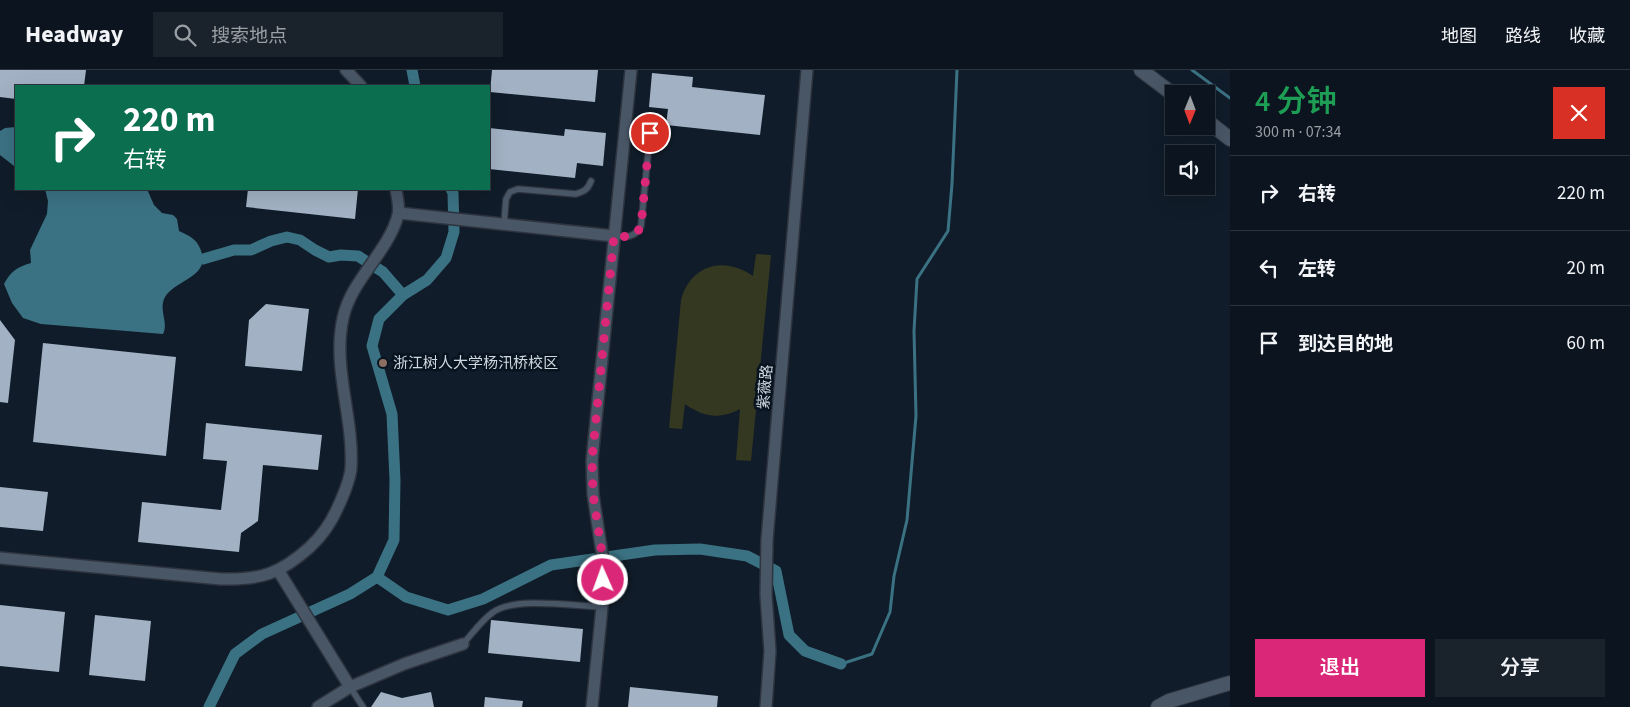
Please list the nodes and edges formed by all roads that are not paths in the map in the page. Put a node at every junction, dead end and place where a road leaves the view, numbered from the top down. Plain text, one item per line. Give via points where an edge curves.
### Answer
1 (346, 70) edge
2 (631, 70) edge
3 (807, 70) edge
4 (1141, 70) edge
5 (360, 85) edge
6 (1165, 88) edge
7 (1215, 127) edge
8 (650, 133) dead end
9 (1230, 139) edge
10 (591, 181) dead end
11 (396, 190) edge
12 (398, 213) junction
13 (504, 224) junction
14 (614, 236) junction
15 (0, 558) edge
16 (278, 570) junction
17 (602, 607) junction
18 (464, 644) joint
19 (1230, 683) edge
20 (350, 687) junction
21 (318, 707) edge
22 (363, 707) edge
23 (592, 707) edge
24 (766, 707) edge
25 (1158, 707) edge

1 - 5 street
2 - 14 street
3 - 24 street, 紫薇路 via 767,540 770,651
4 - 6 street
7 - 9 street
8 - 14 lane via 641,226 629,237
10 - 13 lane via 589,188 576,194 518,189 510,192 506,199
11 - 12 street
12 - 13 street
12 - 16 street via 385,242 350,295 343,317 339,364 351,470 342,498 330,525 317,540
13 - 14 street
14 - 17 street via 592,460 593,494 604,567
15 - 16 street via 221,579 246,580
16 - 20 street
17 - 18 lane via 520,603 504,606 492,613
17 - 23 street
18 - 20 street
19 - 25 street
20 - 21 street
20 - 22 lane

